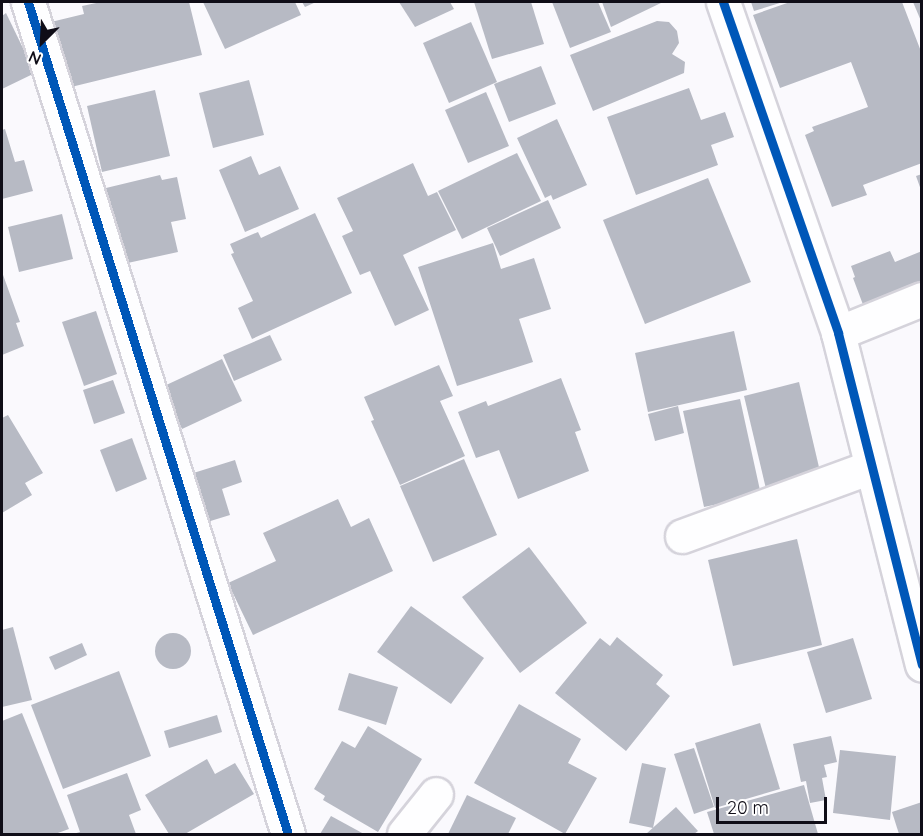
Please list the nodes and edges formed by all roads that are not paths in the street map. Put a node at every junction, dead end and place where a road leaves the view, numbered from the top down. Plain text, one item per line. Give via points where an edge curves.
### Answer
1 (28, 2) edge
2 (723, 2) edge
3 (921, 299) edge
4 (838, 333) junction
5 (871, 467) junction
6 (682, 536) dead end
7 (921, 665) edge
8 (436, 794) dead end
9 (288, 834) edge
10 (404, 834) edge

1 - 9 street
2 - 4 street
3 - 4 street
4 - 5 street
5 - 6 street
5 - 7 street
8 - 10 street

